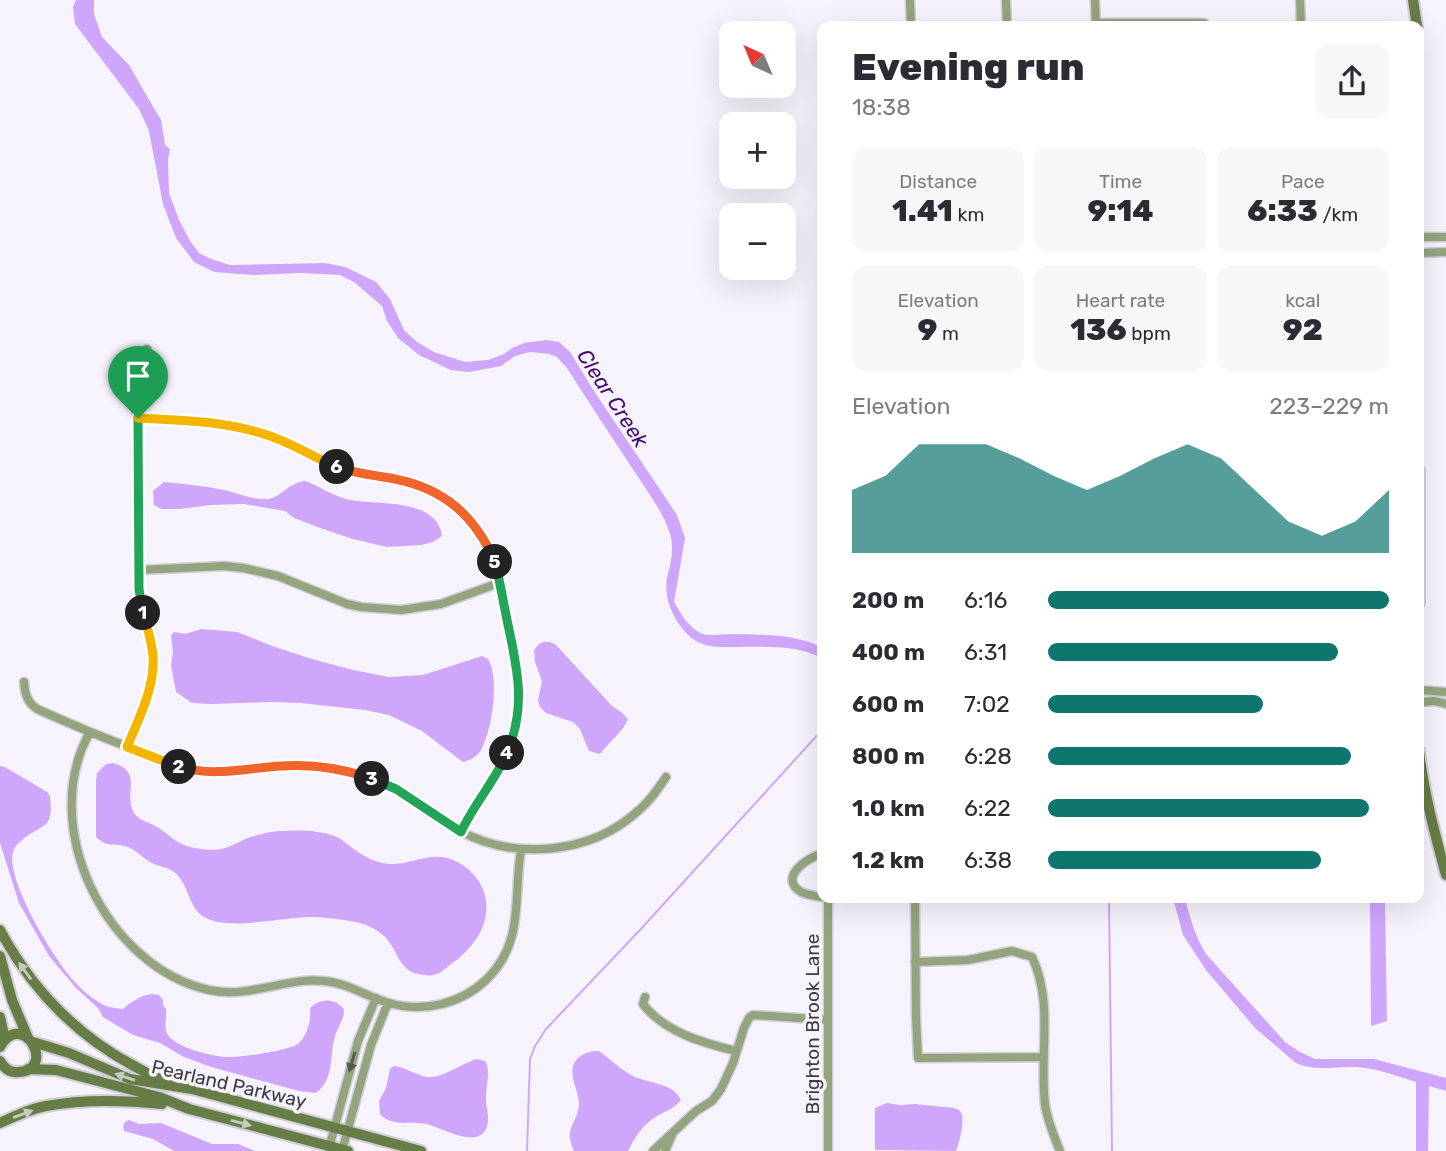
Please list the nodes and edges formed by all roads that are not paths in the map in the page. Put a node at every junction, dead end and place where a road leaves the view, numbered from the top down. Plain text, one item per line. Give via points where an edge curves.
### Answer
1 (910, 0) edge
2 (1006, 0) edge
3 (1095, 0) edge
4 (1300, 0) edge
5 (1413, 0) edge
6 (911, 21) edge
7 (1007, 21) edge
8 (1096, 21) edge
9 (1301, 21) edge
10 (1416, 21) edge
11 (1424, 237) edge
12 (1446, 237) edge
13 (1446, 252) edge
14 (1424, 253) edge
15 (147, 349) dead end
16 (138, 418) junction
17 (139, 570) junction
18 (499, 583) junction
19 (24, 682) dead end
20 (1424, 690) edge
21 (1446, 692) edge
22 (1424, 702) edge
23 (1446, 704) edge
24 (90, 732) junction
25 (127, 747) junction
26 (666, 778) dead end
27 (1424, 788) edge
28 (461, 832) junction
29 (521, 850) junction
30 (817, 855) edge
31 (1446, 875) edge
32 (817, 896) edge
33 (828, 903) edge
34 (915, 903) edge
35 (0, 930) edge
36 (0, 956) edge
37 (915, 962) junction
38 (645, 997) dead end
39 (376, 998) junction
40 (388, 1003) junction
41 (0, 1017) edge
42 (828, 1020) junction
43 (30, 1040) junction
44 (3, 1043) edge
45 (736, 1051) junction
46 (1044, 1058) junction
47 (0, 1061) edge
48 (28, 1069) junction
49 (10, 1071) junction
50 (0, 1078) edge
51 (192, 1089) junction
52 (189, 1109) junction
53 (0, 1123) edge
54 (334, 1127) junction
55 (347, 1131) junction
56 (329, 1148) edge
57 (344, 1150) edge
58 (662, 1150) edge
59 (421, 1151) edge
60 (828, 1151) edge
61 (1060, 1151) edge

1 - 6 street
2 - 7 street
3 - 8 street
4 - 9 street
5 - 10 main road
11 - 12 street
13 - 14 street
15 - 16 street via 138,388
16 - 17 street
16 - 18 street via 237,426 282,440 347,471 432,490 479,532 495,563
17 - 18 street via 243,568 278,576 347,604 401,610 441,604
17 - 25 street via 153,671
18 - 28 street via 517,669 519,709 501,767
19 - 24 street via 33,706
20 - 21 street
22 - 23 street
24 - 25 street
24 - 39 street via 73,796 79,855 106,917 139,952 174,977 219,992 241,993 313,980 337,983
25 - 28 street via 183,768 208,772 304,765 346,771 396,789
26 - 29 street via 637,813 614,829 569,846
27 - 31 main road
28 - 29 street
29 - 40 street via 511,941 496,970 455,1001 418,1007
30 - 32 street via 794,872 793,880 803,893
33 - 42 street, Brighton Brook Lane
34 - 37 street
51 -> 35 main road via 155,1077 79,1030 32,981
36 - 43 main road
37 - 46 street via 968,960 1012,951 1032,957 1045,1006
37 - 46 street via 918,1058
38 - 45 street via 648,1011 669,1027
39 - 40 street
39 -> 54 street via 358,1041
40 - 55 street
41 - 44 main road
42 - 45 street via 753,1015
42 - 60 street, Brighton Brook Lane
43 - 44 main road, Pearland Parkway via 16,1034
43 - 48 main road via 37,1053
51 -> 43 main road, Pearland Parkway via 130,1079
45 - 58 street via 721,1089 673,1133
46 - 61 street via 1045,1104
47 - 49 main road
48 - 49 main road, Pearland Parkway
48 - 52 main road, Pearland Parkway via 57,1070
49 - 50 main road
51 - 54 main road, Pearland Parkway
53 -> 52 main road via 46,1106 86,1102 138,1101
52 -> 56 main road, Pearland Parkway
54 - 55 main road, Pearland Parkway
54 - 56 street
55 - 57 street
55 - 59 main road, Pearland Parkway
56 - 57 main road, Pearland Parkway

